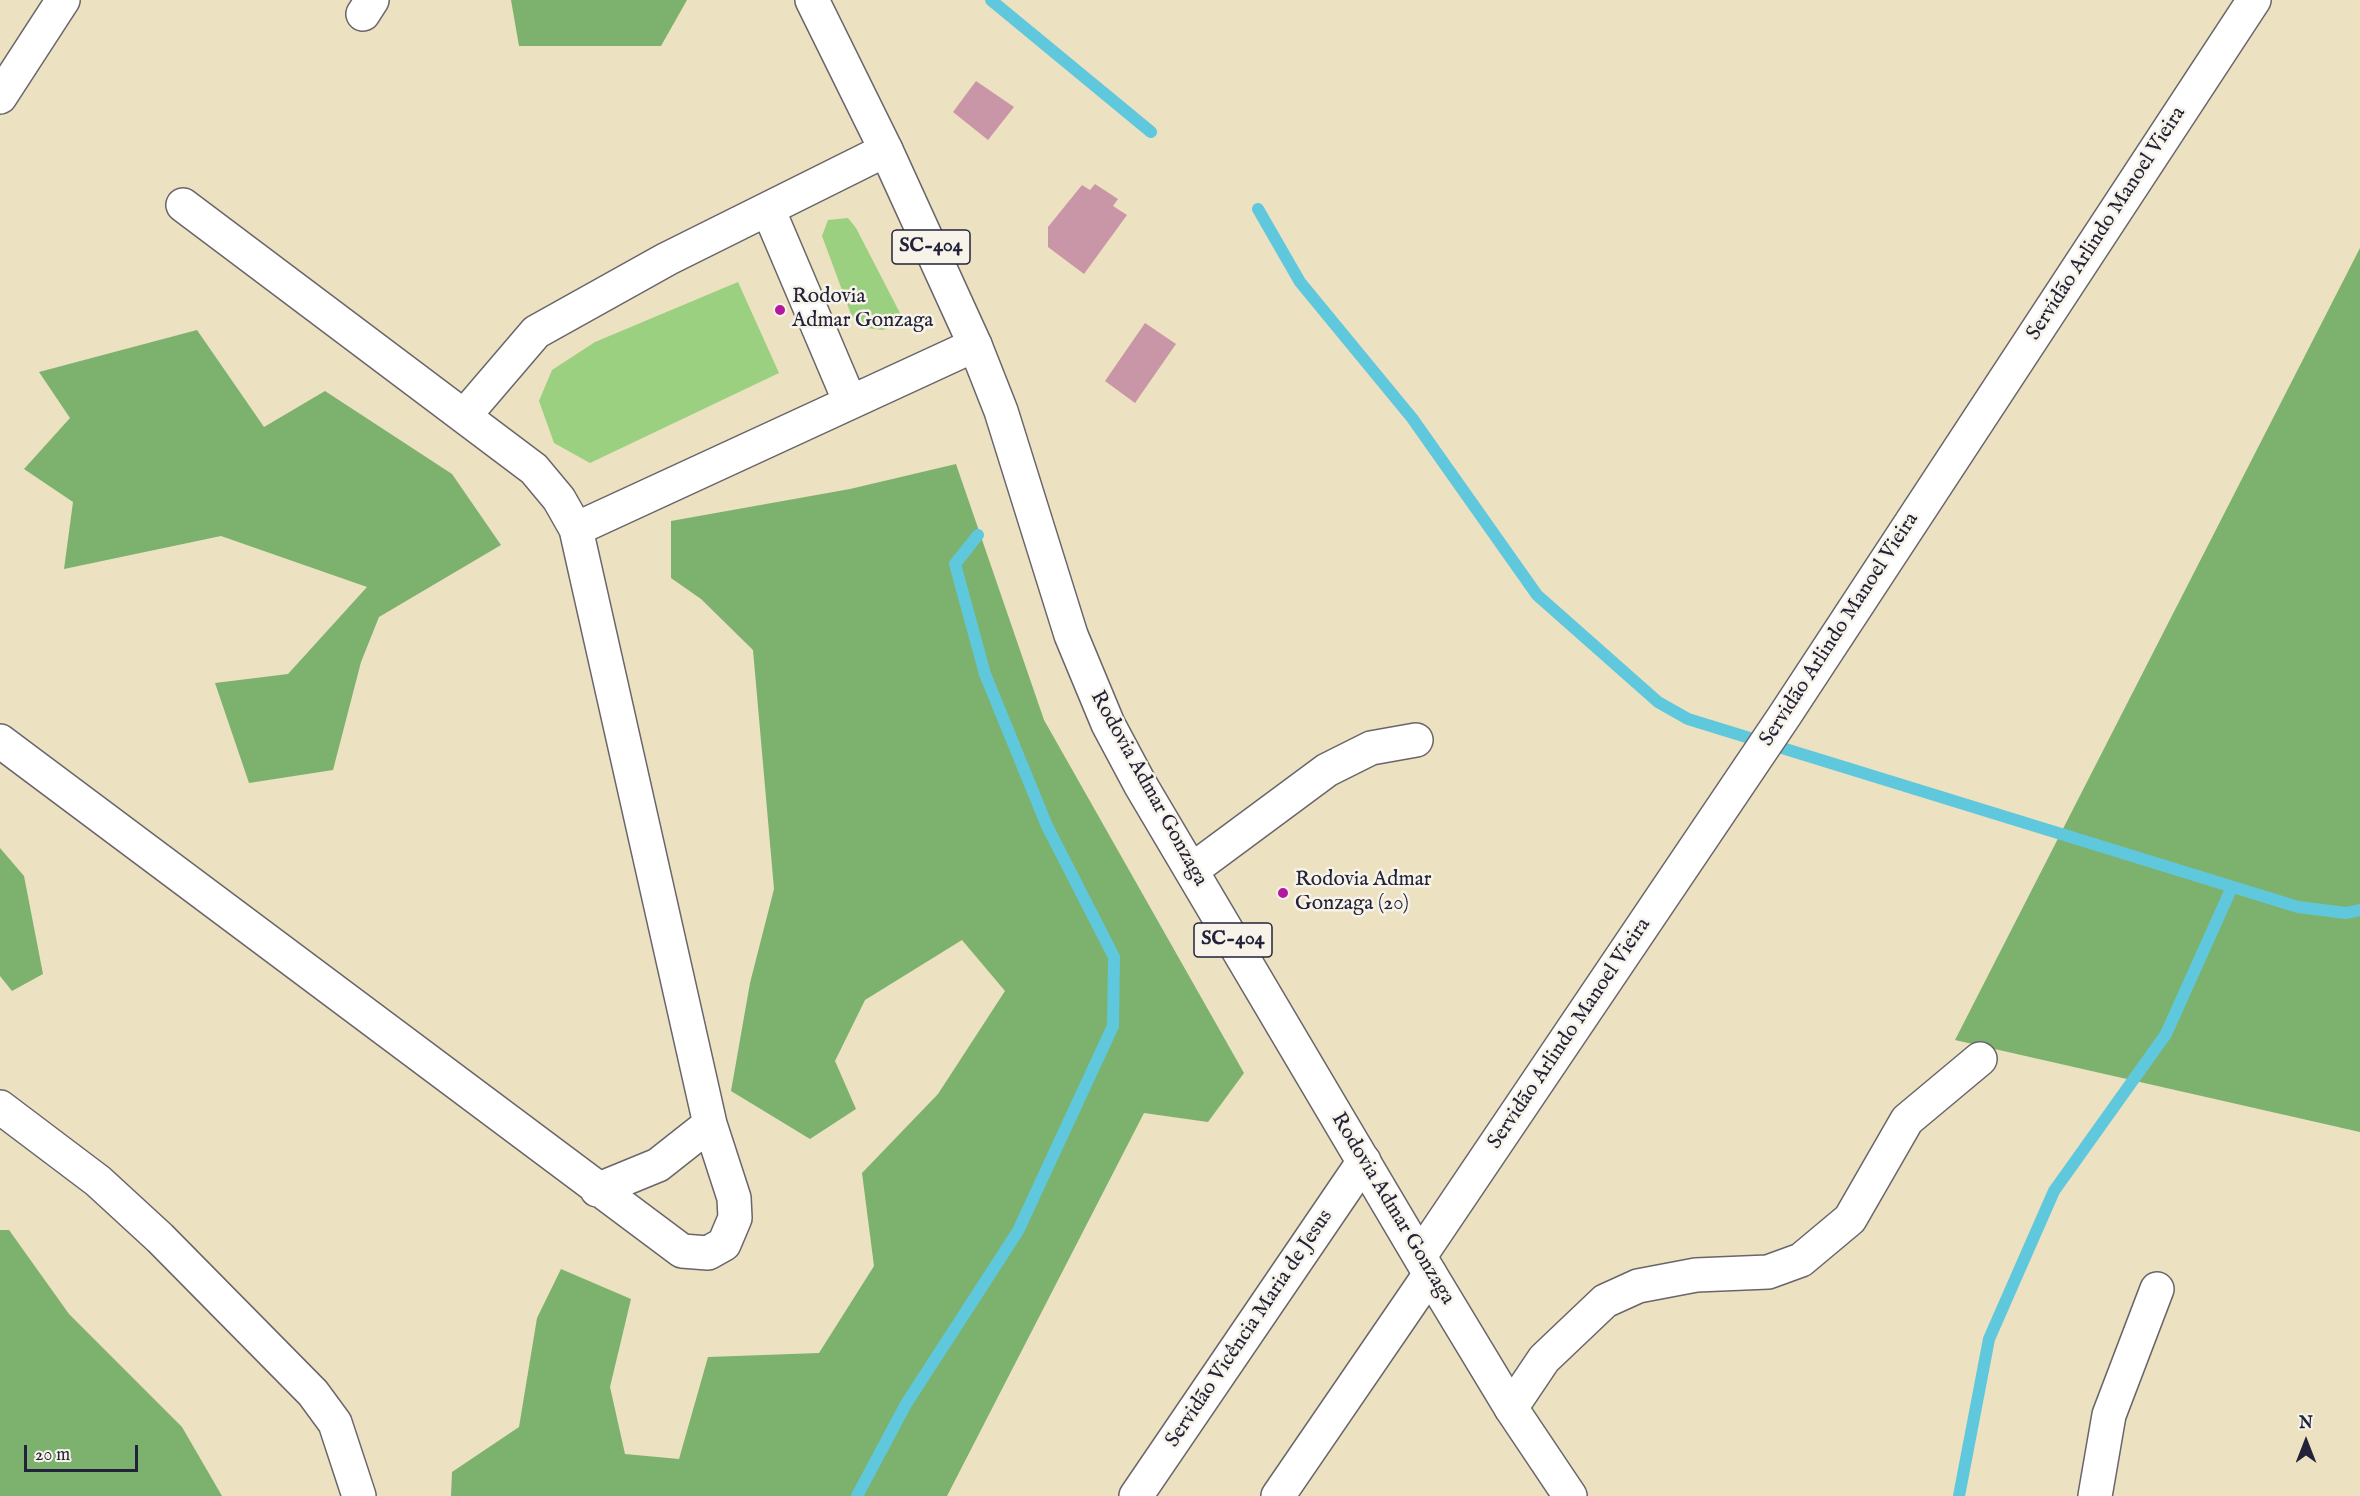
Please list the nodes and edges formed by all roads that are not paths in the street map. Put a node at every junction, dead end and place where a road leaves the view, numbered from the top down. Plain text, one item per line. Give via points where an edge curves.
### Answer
1 (63, 0) edge
2 (812, 0) edge
3 (2254, 0) edge
4 (0, 97) edge
5 (886, 150) junction
6 (183, 205) dead end
7 (768, 209) junction
8 (975, 345) junction
9 (850, 402) junction
10 (465, 415) junction
11 (576, 529) junction
12 (1416, 740) dead end
13 (0, 741) edge
14 (1192, 870) junction
15 (1980, 1059) dead end
16 (0, 1107) edge
17 (710, 1124) junction
18 (1364, 1161) junction
19 (597, 1190) junction
20 (1425, 1265) junction
21 (2157, 1289) dead end
22 (1511, 1408) junction
23 (359, 1496) edge
24 (1136, 1496) edge
25 (1278, 1496) edge
26 (1570, 1496) edge
27 (2095, 1496) edge

1 - 4 street
2 - 5 street, Rodovia Admar Gonzaga / SC-404
3 - 20 street, Servidão Arlindo Manoel Vieira
5 - 7 street
5 - 8 street, Rodovia Admar Gonzaga / SC-404
6 - 10 street
7 - 9 street
7 - 10 street via 667,259 536,332
8 - 9 street
8 - 14 street, Rodovia Admar Gonzaga / SC-404 via 998,403 1054,585 1090,684 1140,784
9 - 11 street
10 - 11 street via 534,469 559,499
11 - 17 street
12 - 14 street via 1371,748 1327,770
13 - 19 street
14 - 18 street, Rodovia Admar Gonzaga / SC-404
15 - 22 street via 1907,1120 1850,1219 1801,1260 1768,1272 1696,1275 1638,1286 1605,1301 1544,1359
16 - 23 street via 98,1181 313,1393 335,1423
17 - 19 street via 658,1165
17 - 19 street via 734,1198 735,1218 724,1244 708,1252 681,1251
18 - 20 street, Rodovia Admar Gonzaga / SC-404
18 - 24 street, Servidão Vicência Maria de Jesus
20 - 22 street, Rodovia Admar Gonzaga / SC-404
20 - 25 street, Servidão Arlindo Manoel Vieira
21 - 27 street via 2109,1414
22 - 26 street, Rodovia Admar Gonzaga / SC-404

